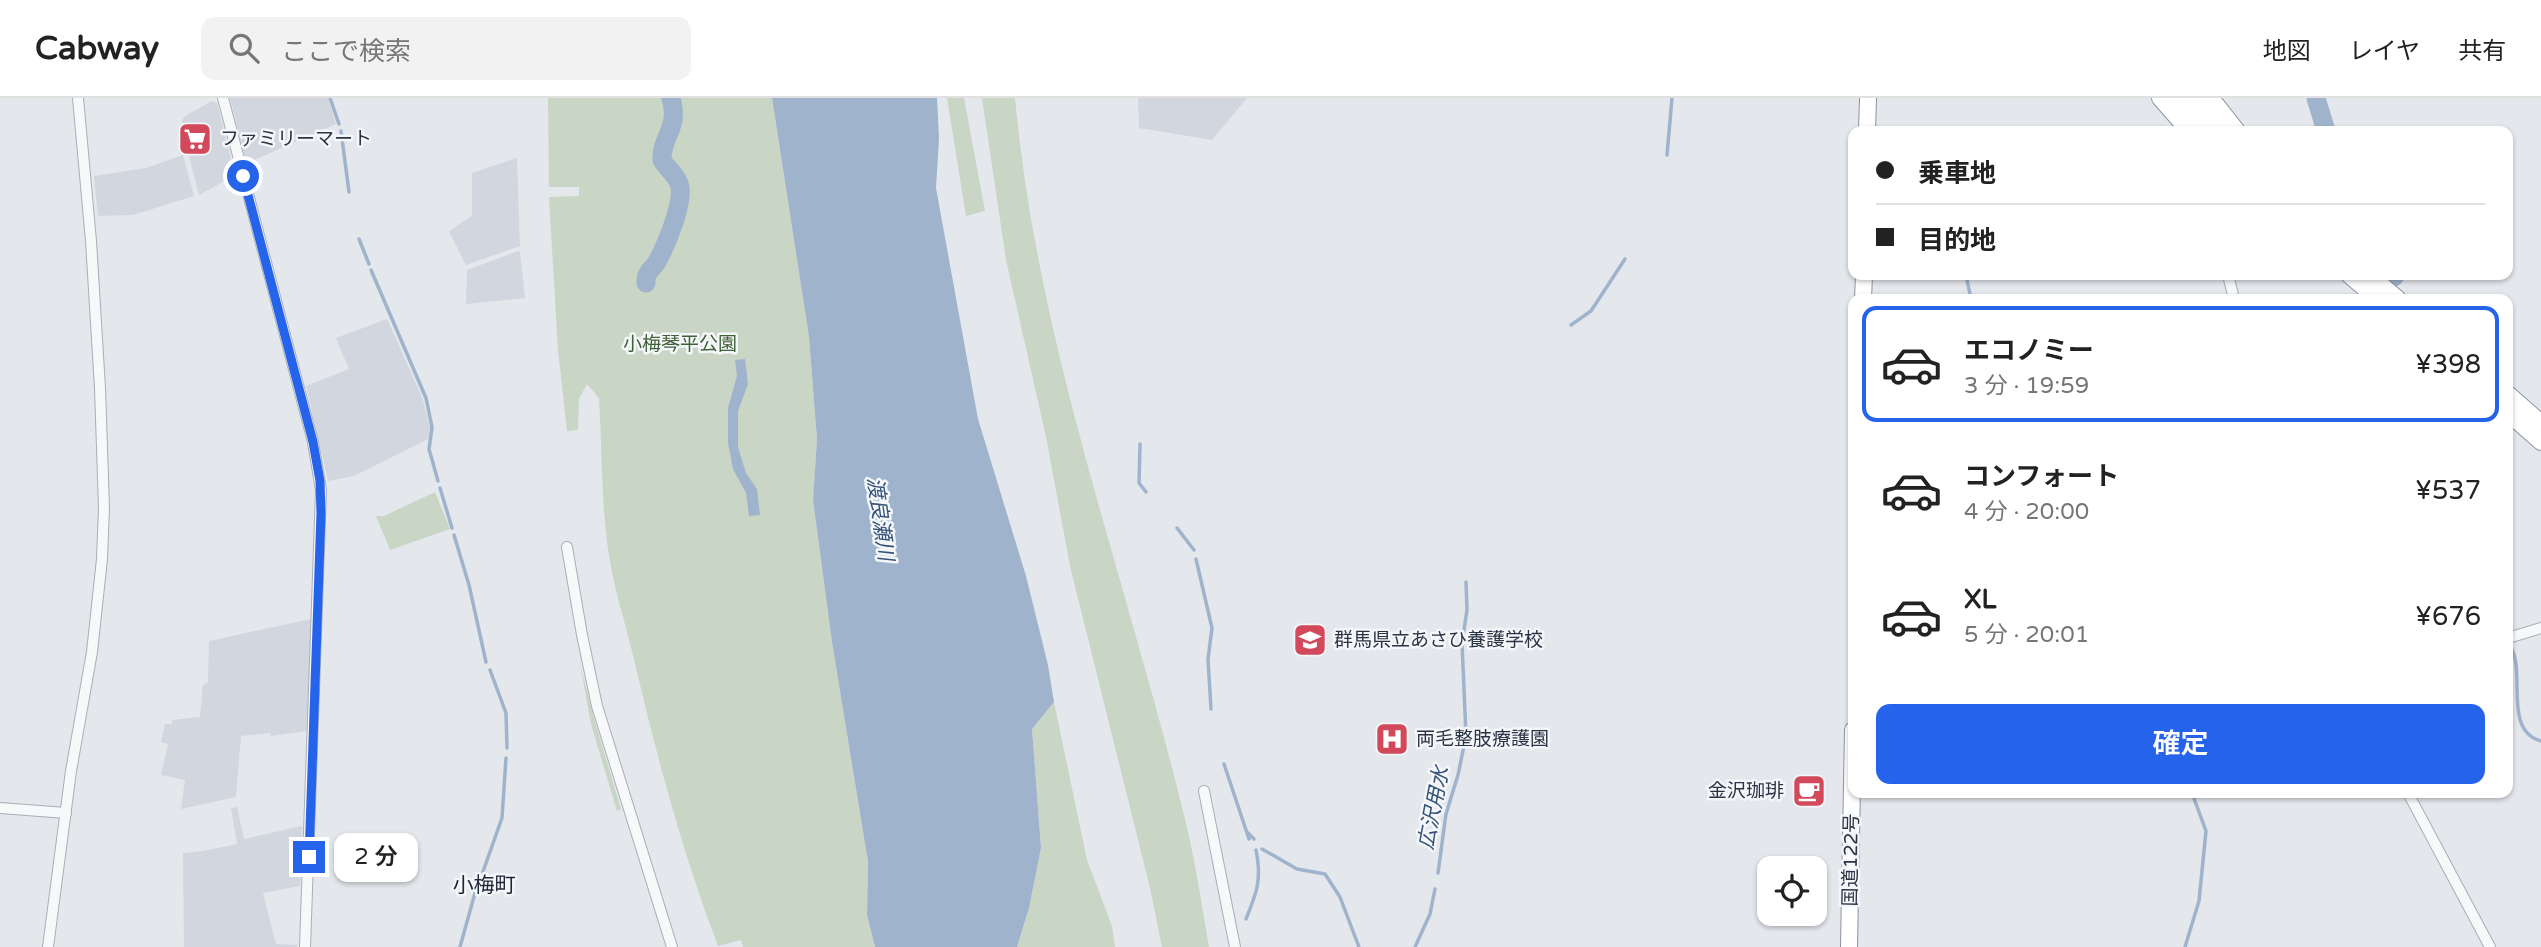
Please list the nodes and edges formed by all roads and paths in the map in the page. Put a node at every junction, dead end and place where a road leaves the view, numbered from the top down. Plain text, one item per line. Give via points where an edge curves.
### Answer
1 (78, 98) edge
2 (223, 98) edge
3 (1868, 98) edge
4 (2160, 98) edge
5 (2178, 98) edge
6 (2196, 98) edge
7 (2211, 98) edge
8 (1867, 126) edge
9 (2185, 126) edge
10 (2202, 126) edge
11 (2220, 126) edge
12 (2233, 126) edge
13 (2361, 280) edge
14 (2364, 280) edge
15 (2373, 294) edge
16 (2390, 294) edge
17 (2513, 398) edge
18 (2513, 417) edge
19 (2541, 423) edge
20 (2541, 442) edge
21 (567, 547) dead end
22 (2541, 628) edge
23 (2513, 636) edge
24 (1204, 791) dead end
25 (1852, 798) edge
26 (2412, 798) edge
27 (0, 808) edge
28 (66, 813) junction
29 (48, 947) edge
30 (305, 947) edge
31 (672, 947) edge
32 (1235, 947) edge
33 (1849, 947) edge
34 (2490, 947) edge

1 - 28 street via 98,349 104,508 93,640
2 - 30 street via 320,481
3 - 8 highway
4 - 9 highway
5 - 10 highway
6 - 11 highway
7 - 12 highway
13 - 15 highway
14 - 16 highway
17 - 19 highway
18 - 20 highway
21 - 31 street via 597,706
22 - 23 street
24 - 32 street
25 - 33 highway, 国道122号
26 - 34 street
27 - 28 street
28 - 29 street

